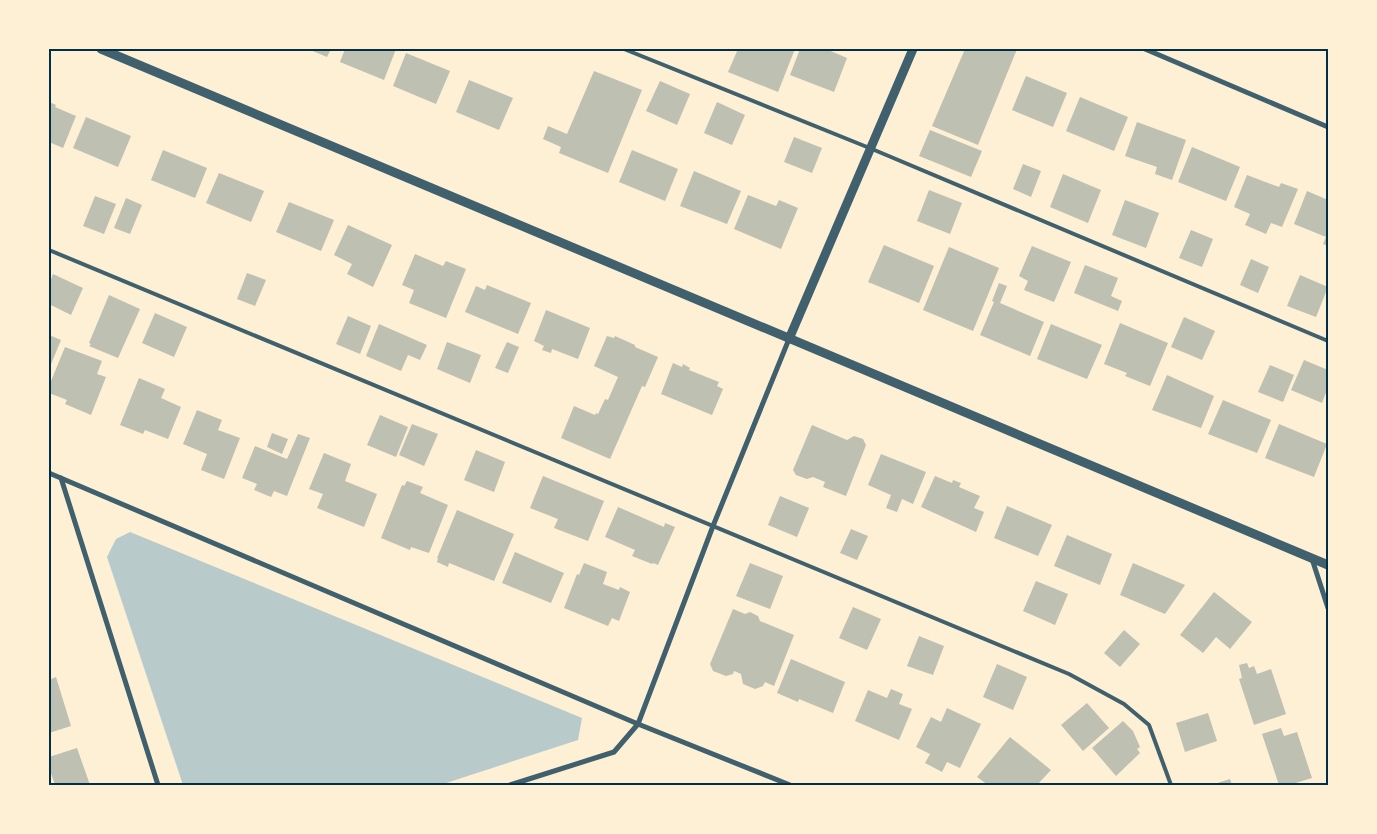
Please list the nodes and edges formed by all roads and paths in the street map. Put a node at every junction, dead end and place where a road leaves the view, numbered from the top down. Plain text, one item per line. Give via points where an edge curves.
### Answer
1 (101, 49) edge
2 (624, 49) edge
3 (913, 49) edge
4 (1145, 49) edge
5 (1328, 127) edge
6 (872, 149) junction
7 (49, 250) edge
8 (790, 339) junction
9 (1328, 341) edge
10 (49, 473) edge
11 (60, 478) junction
12 (713, 526) junction
13 (1312, 559) junction
14 (1328, 565) edge
15 (1328, 608) edge
16 (638, 724) junction
17 (158, 785) edge
18 (510, 785) edge
19 (790, 785) edge
20 (1171, 785) edge

1 - 8 street
2 - 6 lane
3 - 6 street
4 - 5 street
6 - 8 street
6 - 9 lane
7 - 12 lane
8 - 12 street
8 - 13 street
10 - 11 street
11 - 16 street
11 - 17 street
12 - 16 street
12 - 20 lane via 1069,674 1124,704 1149,725
13 - 14 street
13 - 15 street
16 - 18 street via 614,752
16 - 19 street

